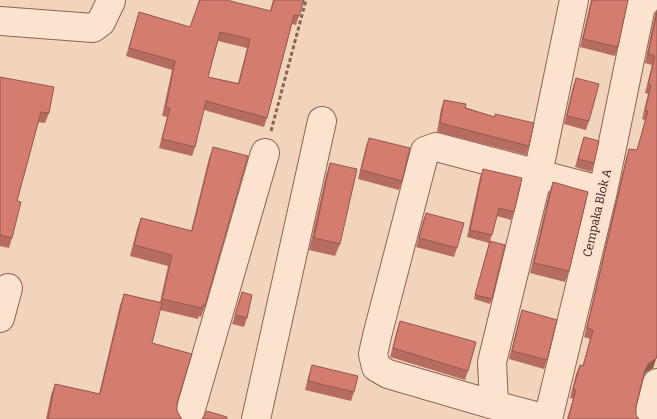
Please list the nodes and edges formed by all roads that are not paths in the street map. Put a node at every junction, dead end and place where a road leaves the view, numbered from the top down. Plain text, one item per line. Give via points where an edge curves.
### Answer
1 (574, 0) edge
2 (111, 1) edge
3 (644, 3) edge
4 (0, 21) edge
5 (322, 121) dead end
6 (265, 153) road end
7 (538, 174) junction
8 (603, 191) junction
9 (8, 288) dead end
10 (0, 318) edge
11 (657, 383) edge
12 (494, 405) junction
13 (188, 419) edge
14 (256, 419) edge
15 (548, 419) edge
16 (648, 419) edge

1 - 7 street
2 - 4 street via 101,22 93,28
3 - 8 street, Cempaka Blok A
5 - 14 street
6 - 13 street
7 - 8 street
7 - 12 street via 492,362
7 - 12 street via 436,147 425,151 373,354 376,367 388,374
8 - 15 street, Cempaka Blok A
9 - 10 street
11 - 16 street
12 - 15 street

